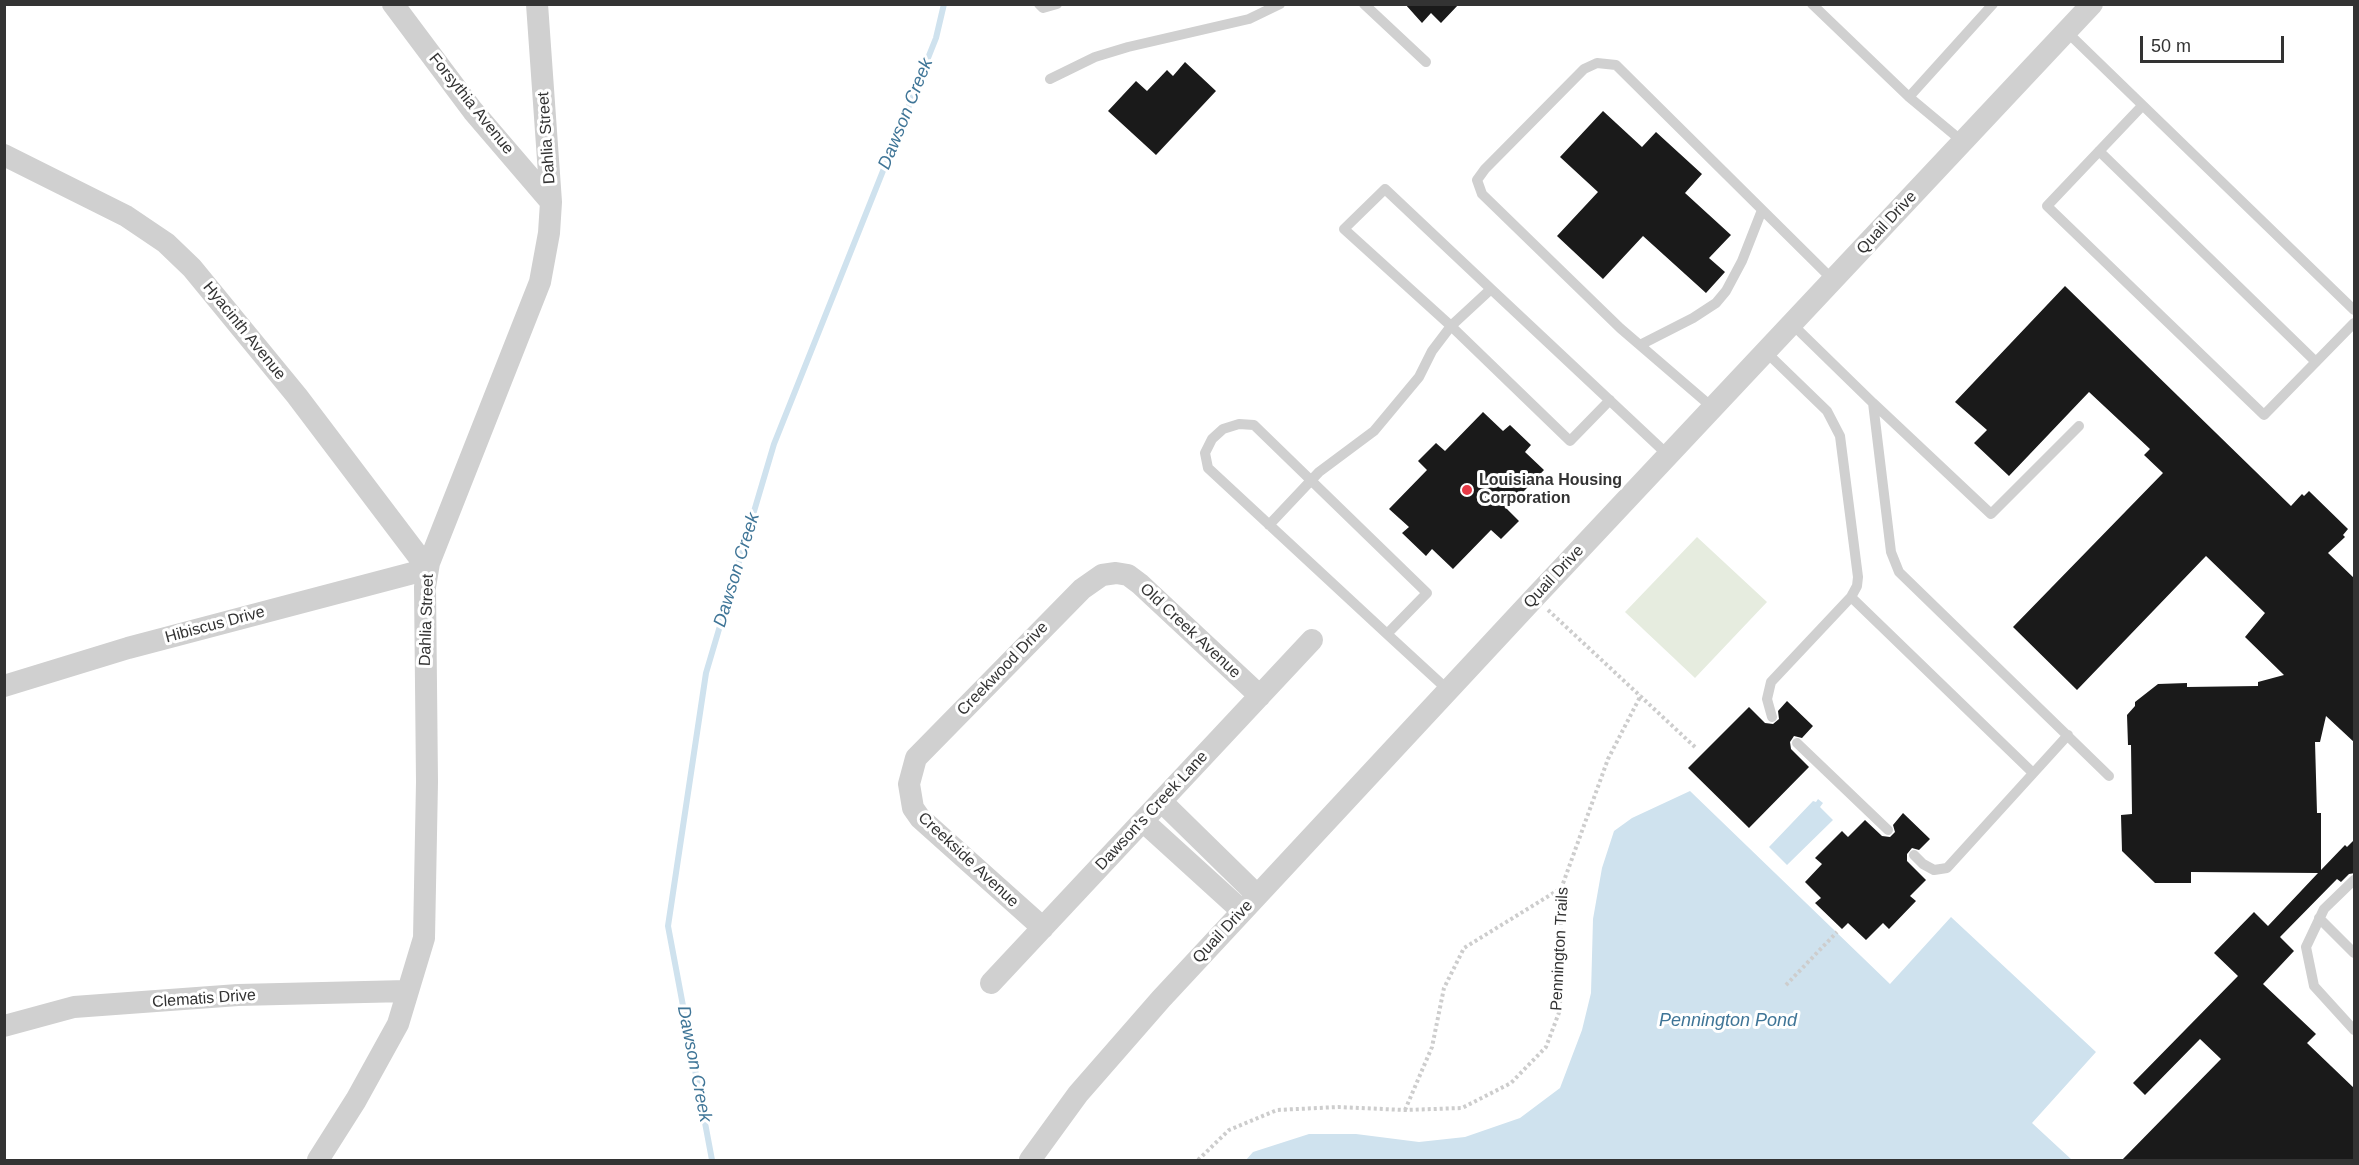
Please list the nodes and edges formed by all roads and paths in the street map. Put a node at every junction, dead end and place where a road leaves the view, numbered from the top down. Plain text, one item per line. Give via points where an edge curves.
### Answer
1 (393, 4) edge
2 (537, 4) edge
3 (1039, 4) edge
4 (1057, 4) edge
5 (1280, 4) edge
6 (1364, 4) edge
7 (1812, 4) edge
8 (1993, 4) edge
9 (2092, 4) edge
10 (2067, 32) junction
11 (1426, 62) dead end
12 (1050, 80) dead end
13 (1909, 97) junction
14 (2142, 106) junction
15 (1963, 142) junction
16 (2099, 151) junction
17 (4, 155) edge
18 (551, 202) junction
19 (1762, 210) junction
20 (1833, 280) junction
21 (1491, 289) junction
22 (2355, 310) edge
23 (2355, 323) edge
24 (1792, 324) junction
25 (1451, 326) junction
26 (1640, 345) junction
27 (1766, 352) junction
28 (2316, 362) junction
29 (1610, 400) junction
30 (1873, 403) junction
31 (1713, 408) junction
32 (2079, 426) dead end
33 (1669, 456) junction
34 (1311, 480) junction
35 (1269, 525) junction
36 (428, 569) junction
37 (1116, 573) joint
38 (1534, 597) junction
39 (1851, 597) junction
40 (1387, 634) junction
41 (1312, 640) dead end
42 (4, 686) edge
43 (1449, 691) junction
44 (1641, 695) junction
45 (1260, 696) junction
46 (1772, 717) dead end
47 (2068, 735) junction
48 (1797, 743) dead end
49 (1696, 748) dead end
50 (2032, 772) junction
51 (2109, 776) dead end
52 (909, 784) joint
53 (1161, 801) junction
54 (1143, 821) junction
55 (1888, 830) dead end
56 (1914, 855) dead end
57 (2355, 880) edge
58 (1561, 889) junction
59 (1249, 903) junction
60 (2319, 918) junction
61 (1043, 928) junction
62 (1836, 932) dead end
63 (2355, 953) edge
64 (991, 983) dead end
65 (1786, 984) dead end
66 (407, 991) junction
67 (4, 1026) edge
68 (2355, 1030) edge
69 (1405, 1110) junction
70 (318, 1161) edge
71 (1030, 1161) edge
72 (1198, 1161) edge

1 - 18 street, Forsythia Avenue via 473,111
2 - 18 street, Dahlia Street
3 - 4 lane via 1043,8
5 - 12 lane via 1249,19 1095,57
6 - 11 lane
7 - 13 lane
8 - 13 lane
9 - 10 street, Quail Drive
10 - 14 lane
10 - 15 street, Quail Drive
13 - 15 lane
14 - 16 lane
14 - 22 lane
15 - 20 street, Quail Drive
16 - 28 lane
16 - 28 lane via 2047,206 2264,415
17 - 36 street, Hyacinth Avenue via 126,216 166,243 192,268 297,396
18 - 36 street, Dahlia Street via 540,282
19 - 20 lane
19 - 26 lane via 1742,261 1716,303
19 - 26 lane via 1616,65 1606,63 1584,69 1485,169 1478,180 1482,194
20 - 24 street, Quail Drive
21 - 25 lane
21 - 25 lane via 1385,189 1344,229
21 - 29 lane
23 - 28 lane
24 - 27 street, Quail Drive
24 - 30 lane
25 - 29 lane via 1570,441
25 - 34 lane via 1419,377 1374,431
26 - 31 lane
27 - 31 street, Quail Drive
27 - 39 lane via 1827,411 1840,436 1857,568 1857,586
29 - 33 lane
30 - 32 lane via 1990,514
30 - 47 lane via 1894,563 1899,572
31 - 33 street, Quail Drive
33 - 38 street, Quail Drive
34 - 35 lane
34 - 35 lane via 1254,425 1223,429 1212,439 1205,453 1208,468
34 - 40 lane via 1427,593
35 - 40 lane
36 - 42 street, Hibiscus Drive via 128,648
36 - 66 street, Dahlia Street via 424,938
37 - 45 street, Old Creek Avenue via 1128,575 1140,584
37 - 52 street, Creekwood Drive via 1102,575 1082,589 916,759
38 - 43 street, Quail Drive
38 - 44 path
39 - 46 lane via 1771,682 1767,699
39 - 50 lane
40 - 43 lane
41 - 45 street, Dawson's Creek Lane
43 - 59 street, Quail Drive
44 - 49 path
44 - 58 path, Pennington Trails via 1608,759
45 - 53 street, Dawson's Creek Lane
47 - 50 lane
47 - 51 lane
48 - 55 lane
50 - 56 lane via 1947,868 1934,870
52 - 61 street, Creekside Avenue via 913,808 920,818
53 - 54 street, Dawson's Creek Lane
53 - 59 street
54 - 59 street
54 - 61 street, Dawson's Creek Lane
57 - 60 lane
58 - 69 path via 1464,948 1444,988 1432,1047
58 - 69 path, Pennington Trails via 1560,1010 1546,1047 1511,1083 1462,1108
59 - 71 street, Quail Drive via 1102,1066
60 - 63 lane
60 - 68 lane via 2306,947 2314,986
61 - 64 street, Dawson's Creek Lane
62 - 65 path
66 - 67 street, Clematis Drive via 238,995 74,1007
66 - 70 street, Dahlia Street via 398,1024
69 - 72 path, Pennington Trails via 1277,1110 1229,1130

